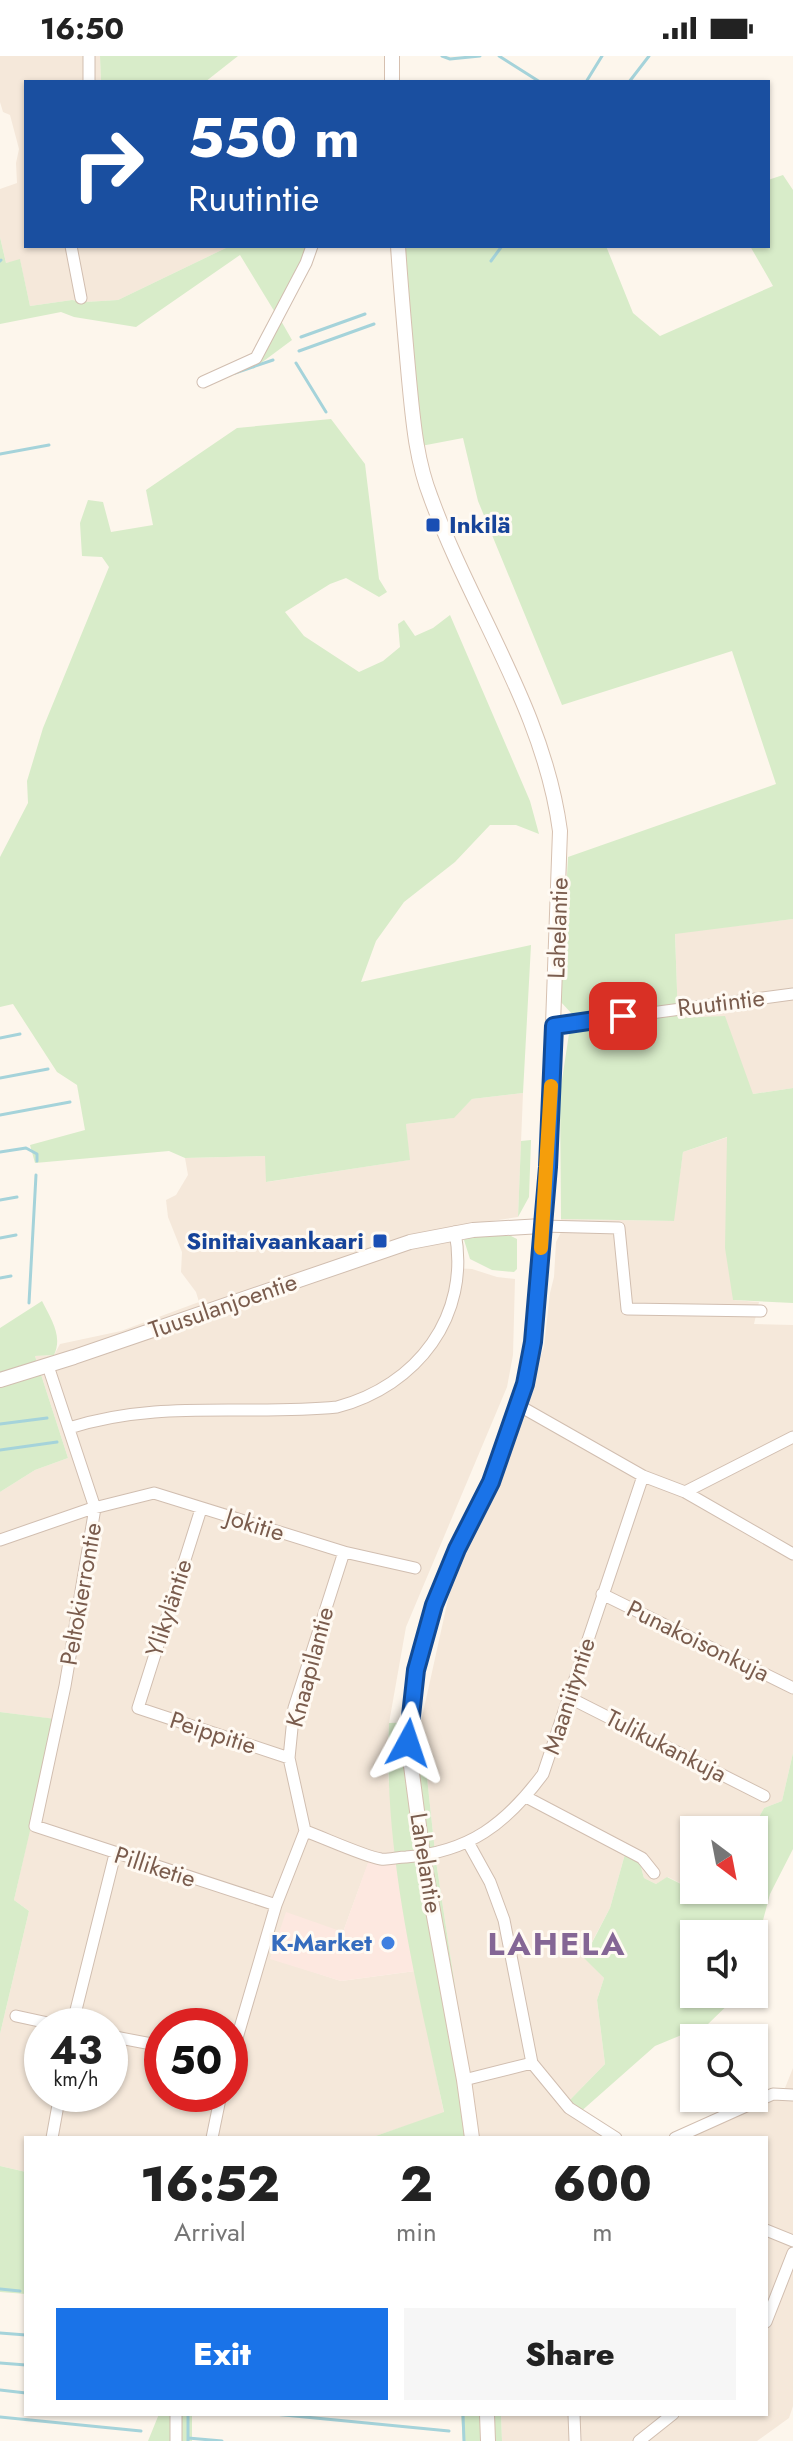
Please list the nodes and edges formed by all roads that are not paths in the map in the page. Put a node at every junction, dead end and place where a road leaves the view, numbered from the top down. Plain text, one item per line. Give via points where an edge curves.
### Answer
1 (89, 56) edge
2 (392, 56) edge
3 (89, 80) edge
4 (392, 80) edge
5 (71, 248) edge
6 (311, 248) edge
7 (398, 248) edge
8 (81, 298) dead end
9 (203, 382) dead end
10 (793, 994) edge
11 (554, 1026) junction
12 (542, 1226) junction
13 (455, 1232) junction
14 (761, 1311) dead end
15 (48, 1366) junction
16 (0, 1380) edge
17 (518, 1405) junction
18 (69, 1428) junction
19 (793, 1437) edge
20 (643, 1476) junction
21 (685, 1492) junction
22 (95, 1508) junction
23 (201, 1509) junction
24 (0, 1540) edge
25 (344, 1552) junction
26 (793, 1554) edge
27 (415, 1568) dead end
28 (602, 1594) junction
29 (793, 1688) edge
30 (568, 1697) junction
31 (138, 1708) joint
32 (289, 1758) junction
33 (764, 1796) dead end
34 (526, 1797) junction
35 (35, 1826) joint
36 (305, 1831) junction
37 (469, 1844) junction
38 (115, 1854) junction
39 (423, 1856) junction
40 (654, 1873) dead end
41 (276, 1905) junction
42 (76, 2008) edge
43 (246, 2008) edge
44 (16, 2016) dead end
45 (24, 2018) edge
46 (532, 2063) junction
47 (464, 2080) junction
48 (793, 2095) edge
49 (57, 2112) edge
50 (217, 2112) edge
51 (52, 2136) edge
52 (212, 2136) edge
53 (472, 2136) edge
54 (613, 2136) edge
55 (679, 2136) edge
56 (768, 2231) edge
57 (793, 2241) edge
58 (793, 2253) edge
59 (768, 2317) edge
60 (176, 2416) edge
61 (487, 2416) edge
62 (574, 2416) edge
63 (670, 2416) edge
64 (176, 2441) edge
65 (488, 2441) edge
66 (575, 2441) edge
67 (639, 2441) edge

1 - 3 street
2 - 4 main road
5 - 8 street
6 - 9 street via 256,358
7 - 11 main road, Lahelantie via 416,441 429,495 513,678 555,793 561,859
10 - 11 street, Ruutintie
11 - 12 main road, Lahelantie
12 - 13 main road, Tuusulanjoentie
12 - 14 street via 619,1228 627,1309
12 - 17 main road, Lahelantie via 533,1342
13 - 15 main road, Tuusulanjoentie via 410,1242
13 - 18 street via 458,1273 449,1313 420,1359 382,1391 337,1407 171,1409
15 - 16 main road, Tuusulanjoentie
15 - 18 street, Peltokierrontie
17 - 20 street
17 - 39 main road, Lahelantie via 491,1482 434,1605 416,1670 408,1743
18 - 22 street, Peltokierrontie
19 - 21 street
20 - 21 street
20 - 28 street, Maaniityntie
21 - 26 street
22 - 23 street, Jokitie via 154,1493
22 - 24 street, Jokitie
22 - 35 street, Peltokierrontie
23 - 25 street, Jokitie
23 - 31 street, Ylikyläntie
25 - 27 street, Jokitie
25 - 32 street, Knaapilantie via 294,1708
28 - 29 street, Punakoisonkuja
28 - 30 street, Maaniityntie
30 - 33 street, Tulikukankuja
30 - 34 street, Maaniityntie via 543,1774
31 - 32 street, Peippitie
32 - 36 street, Knaapilantie
34 - 37 street, Maaniityntie
34 - 40 street via 642,1858
35 - 38 street, Pilliketie
36 - 39 street via 381,1859
36 - 41 street
37 - 39 street, Maaniityntie
37 - 46 street via 504,1920
38 - 41 street, Pilliketie
38 - 42 street
39 - 47 main road, Lahelantie
41 - 43 street
44 - 45 street
46 - 47 street
46 - 54 street via 569,2108
47 - 53 main road, Lahelantie
48 - 55 street via 773,2094
49 - 51 street
50 - 52 street
56 - 57 street
58 - 59 street
60 - 64 street
61 - 65 main road
62 - 66 street
63 - 67 street

